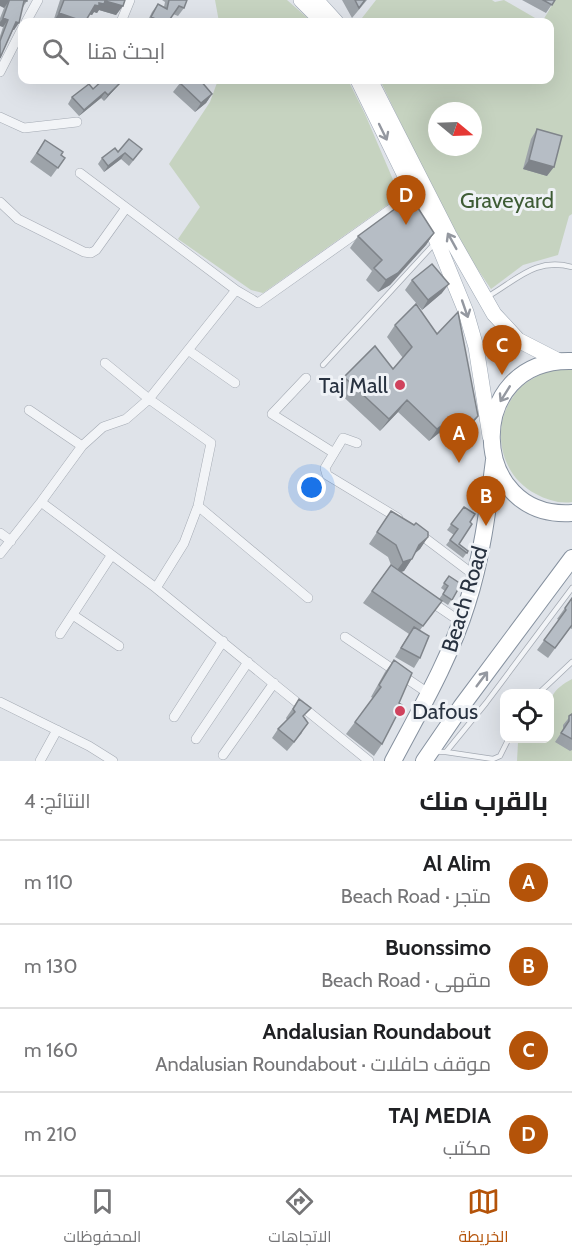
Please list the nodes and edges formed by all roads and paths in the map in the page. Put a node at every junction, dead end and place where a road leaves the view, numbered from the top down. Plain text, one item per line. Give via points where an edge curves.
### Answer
1 (38, 0) edge
2 (130, 0) edge
3 (300, 0) edge
4 (316, 0) edge
5 (28, 18) edge
6 (123, 18) edge
7 (319, 18) edge
8 (332, 18) edge
9 (18, 37) edge
10 (0, 72) edge
11 (364, 84) edge
12 (364, 84) edge
13 (0, 117) edge
14 (77, 122) dead end
15 (80, 173) dead end
16 (412, 194) junction
17 (0, 202) edge
18 (126, 208) junction
19 (437, 241) junction
20 (572, 267) edge
21 (236, 290) junction
22 (485, 299) junction
23 (188, 350) junction
24 (565, 360) edge
25 (105, 363) dead end
26 (323, 365) dead end
27 (306, 378) dead end
28 (235, 383) dead end
29 (149, 399) junction
30 (29, 410) dead end
31 (490, 436) junction
32 (357, 443) dead end
33 (82, 446) junction
34 (334, 453) junction
35 (494, 460) junction
36 (41, 502) junction
37 (198, 506) junction
38 (572, 513) edge
39 (0, 533) edge
40 (11, 541) junction
41 (0, 554) edge
42 (111, 556) junction
43 (572, 558) edge
44 (474, 575) junction
45 (156, 588) junction
46 (572, 588) edge
47 (422, 596) edge
48 (308, 598) dead end
49 (73, 615) junction
50 (461, 622) junction
51 (60, 634) dead end
52 (345, 637) dead end
53 (223, 641) junction
54 (119, 646) dead end
55 (248, 662) junction
56 (572, 662) edge
57 (274, 683) junction
58 (542, 689) edge
59 (428, 693) junction
60 (0, 702) edge
61 (174, 717) dead end
62 (57, 730) junction
63 (196, 740) dead end
64 (506, 743) edge
65 (447, 752) junction
66 (223, 755) dead end
67 (427, 757) edge
68 (498, 759) edge
69 (40, 761) edge
70 (113, 761) edge
71 (369, 761) edge
72 (393, 761) edge

1 - 5 street
2 - 6 street
3 - 7 main road
4 - 8 main road
9 - 10 street
11 -> 16 main road
22 -> 12 main road
13 - 14 street via 26,128
15 - 18 street
16 - 19 main road
16 - 21 street via 261,302 256,303
17 - 18 street via 18,219 91,253
18 - 21 street
19 - 26 lane
19 -> 31 main road via 476,347
20 - 22 lane via 537,266
21 - 23 street
22 - 24 main road via 518,340
23 - 28 street
23 - 29 street
24 -> 31 highway via 531,369 510,386 495,409
25 - 29 street
27 - 34 street via 272,414
29 - 33 street via 126,419 103,428
29 - 37 street via 210,441
30 - 33 street
31 - 35 highway
32 - 34 street via 344,438
33 - 36 street
34 - 44 street via 325,468 327,474 388,510
35 - 38 highway via 504,481 519,497 539,508
35 - 44 highway, Beach Road
36 - 40 street
36 - 42 street
37 - 45 street via 184,543
37 - 48 street
39 - 40 street
40 - 41 street
42 - 45 street
42 - 49 street
67 -> 43 highway, Beach Road
44 - 50 highway, Beach Road
45 - 53 street
46 - 65 lane
47 - 50 street
49 - 51 street
49 - 54 street
50 - 59 highway, Beach Road
52 - 59 street
53 - 55 street
53 - 61 street
55 - 57 street
55 - 63 street
56 - 58 lane
57 - 66 street
57 - 71 street
59 - 72 highway, Beach Road
60 - 62 street
62 - 69 street
62 - 70 street
64 - 68 lane
65 - 67 lane
65 - 68 lane

